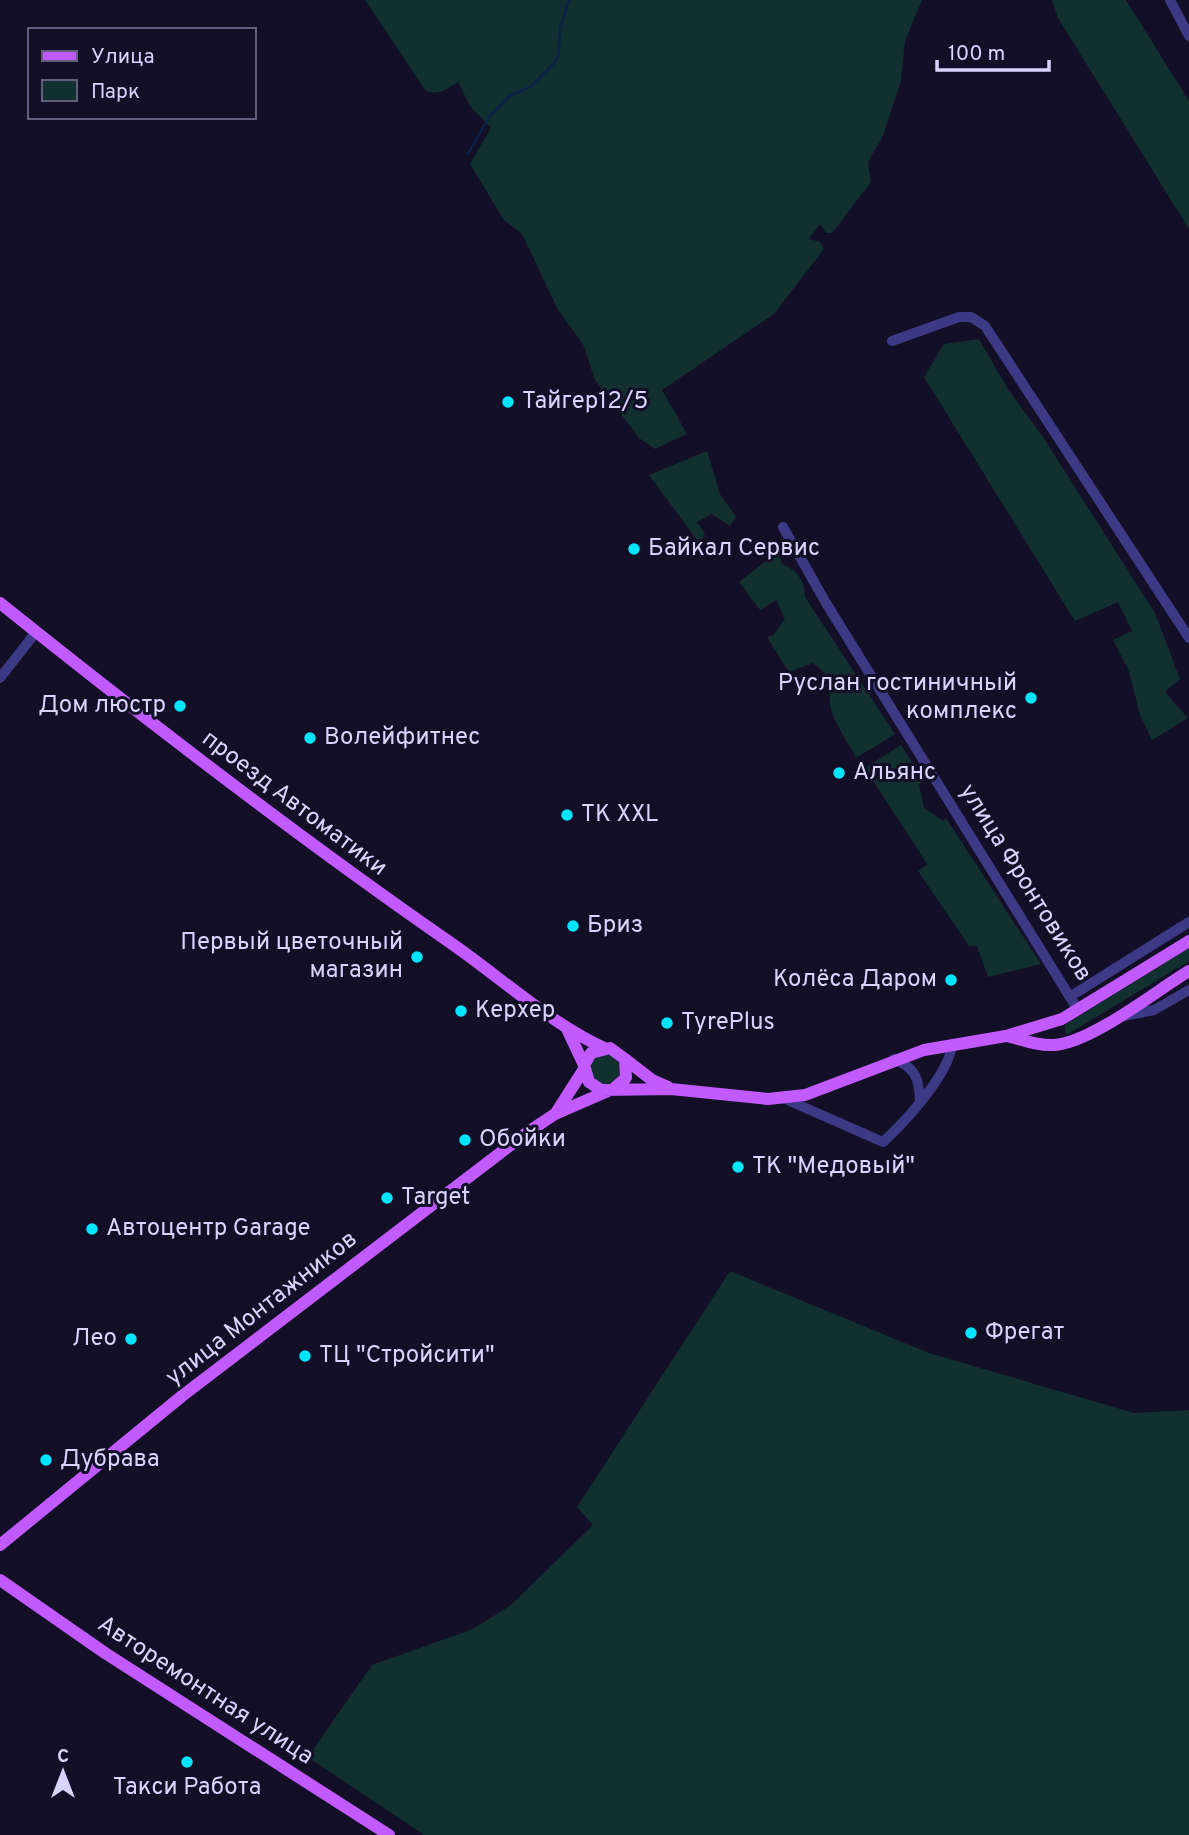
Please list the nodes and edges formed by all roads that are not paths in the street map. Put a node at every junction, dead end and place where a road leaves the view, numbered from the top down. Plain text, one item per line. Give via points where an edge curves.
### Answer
1 (1170, 0) edge
2 (1189, 36) edge
3 (892, 341) dead end
4 (783, 527) dead end
5 (0, 603) edge
6 (36, 632) junction
7 (1189, 638) edge
8 (0, 678) edge
9 (1189, 922) edge
10 (1189, 941) edge
11 (1113, 971) junction
12 (1189, 971) edge
13 (1111, 990) junction
14 (1189, 990) edge
15 (1070, 996) junction
16 (1078, 1010) junction
17 (1115, 1017) junction
18 (1062, 1019) junction
19 (568, 1031) junction
20 (1006, 1036) junction
21 (1072, 1042) junction
22 (952, 1044) junction
23 (604, 1048) junction
24 (625, 1059) junction
25 (894, 1059) junction
26 (584, 1067) junction
27 (671, 1089) junction
28 (610, 1091) junction
29 (783, 1098) junction
30 (920, 1102) junction
31 (555, 1114) junction
32 (0, 1545) edge
33 (0, 1580) edge
34 (389, 1835) edge

1 - 2 street
3 - 7 street via 959,317 971,317 985,326
4 - 15 street, улица Фронтовиков
5 - 6 main road, проезд Автоматики
6 - 8 street
6 - 19 main road, проезд Автоматики via 266,812 506,981
9 - 11 street
10 - 13 main road, улица Монтажников
11 - 13 street
11 - 15 street
12 - 17 main road, улица Монтажников
13 - 16 main road, улица Монтажников
14 - 17 street via 1154,1010
15 - 16 street, улица Фронтовиков
16 - 18 main road, улица Монтажников
17 - 21 main road, улица Монтажников
18 - 20 main road, улица Монтажников
18 - 21 main road via 1062,1031
19 - 23 main road, проезд Автоматики
19 - 26 main road, проезд Автоматики
20 - 21 main road, улица Монтажников via 1047,1045
20 - 22 main road, улица Монтажников
22 - 25 main road, улица Монтажников
22 - 30 street via 949,1059
23 - 24 main road via 616,1050
23 - 26 main road via 591,1053
24 - 27 main road, улица Монтажников
24 - 28 main road via 626,1078
25 - 29 main road, улица Монтажников via 826,1089
25 - 30 street via 908,1065 918,1077
26 - 28 main road via 589,1082
26 - 31 main road, улица Монтажников
27 - 28 main road, улица Монтажников
27 - 29 main road, улица Монтажников
28 - 31 main road, улица Монтажников
29 - 30 street via 883,1142
31 - 32 main road, улица Монтажников via 183,1396
33 - 34 main road, Авторемонтная улица

